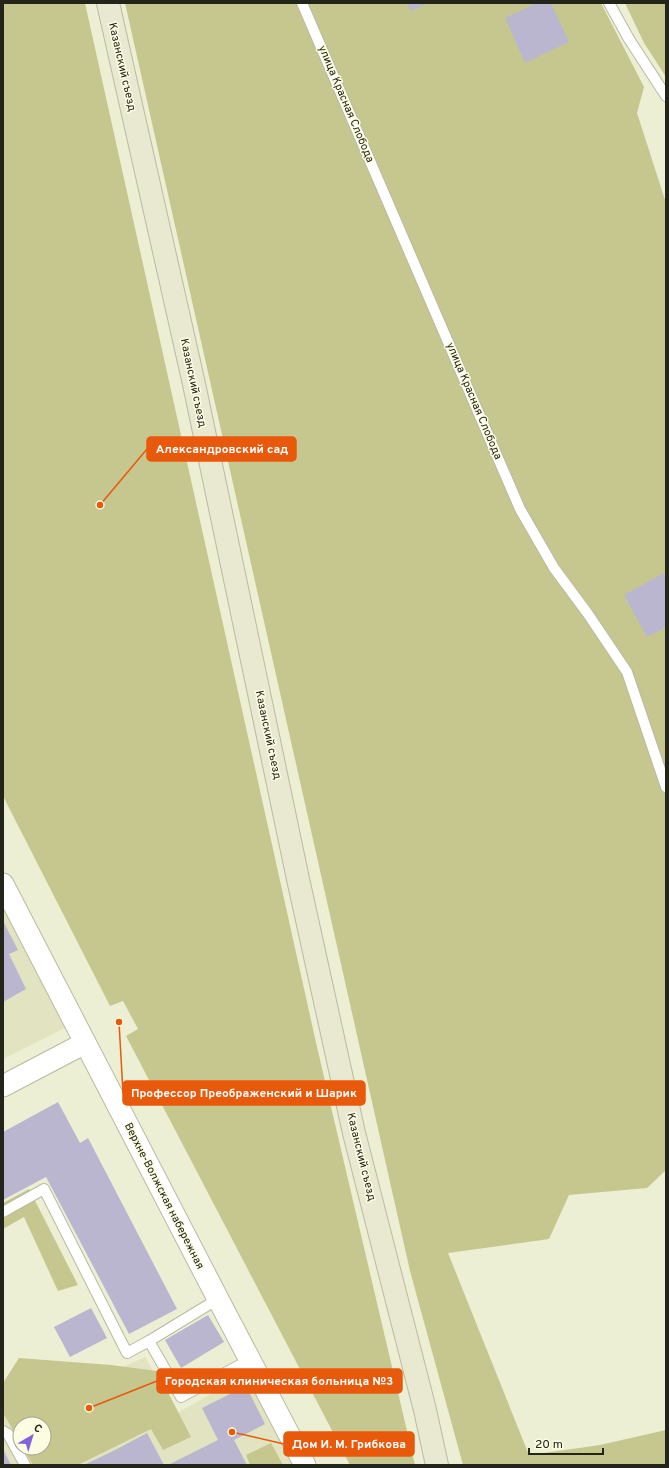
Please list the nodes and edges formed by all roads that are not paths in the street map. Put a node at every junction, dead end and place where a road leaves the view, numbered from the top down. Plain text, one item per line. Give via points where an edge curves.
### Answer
1 (108, 3) edge
2 (302, 3) edge
3 (609, 3) edge
4 (666, 96) edge
5 (666, 786) edge
6 (3, 884) edge
7 (85, 1043) junction
8 (3, 1086) edge
9 (3, 1212) edge
10 (218, 1299) junction
11 (149, 1341) junction
12 (250, 1360) junction
13 (3, 1431) edge
14 (25, 1465) edge
15 (305, 1465) edge
16 (437, 1465) edge

1 - 16 main road, Казанский съезд via 194,384 354,1133
2 - 5 lane, улица Красная Слобода via 520,509 554,568 627,672
3 - 4 lane
6 - 7 street, Верхне-Волжская набережная
7 - 8 street
7 - 10 street, Верхне-Волжская набережная
9 - 11 lane via 44,1189 127,1353
10 - 11 lane
10 - 12 street, Верхне-Волжская набережная
11 - 12 lane via 181,1397
12 - 15 street, Верхне-Волжская набережная
13 - 14 lane via 8,1434

